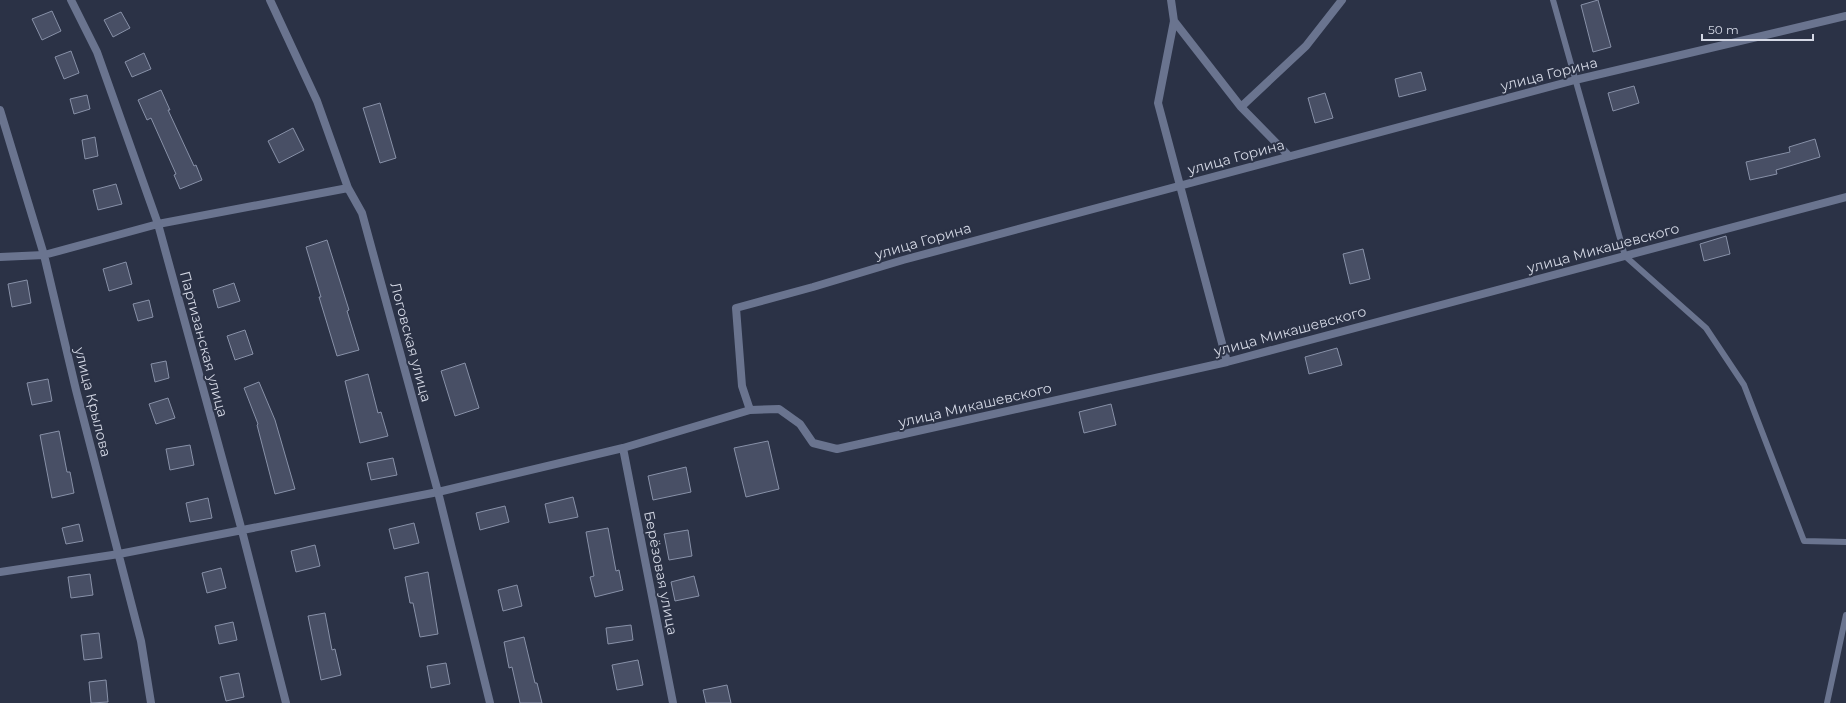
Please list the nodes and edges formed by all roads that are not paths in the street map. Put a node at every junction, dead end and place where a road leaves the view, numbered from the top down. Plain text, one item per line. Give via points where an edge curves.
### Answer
1 (71, 0) edge
2 (270, 0) edge
3 (1171, 0) edge
4 (1342, 0) edge
5 (1552, 0) edge
6 (1846, 16) edge
7 (1174, 21) junction
8 (1575, 80) junction
9 (1240, 107) junction
10 (0, 110) edge
11 (1289, 156) junction
12 (1180, 185) junction
13 (348, 188) junction
14 (1846, 197) edge
15 (158, 224) junction
16 (44, 254) junction
17 (1625, 256) junction
18 (0, 257) edge
19 (1228, 362) junction
20 (750, 410) junction
21 (623, 448) junction
22 (438, 492) junction
23 (242, 531) junction
24 (1846, 542) edge
25 (119, 554) junction
26 (0, 572) edge
27 (1846, 615) edge
28 (151, 703) edge
29 (286, 703) edge
30 (490, 703) edge
31 (673, 703) edge
32 (1827, 703) edge

1 - 15 street, Партизанская улица via 97,52
2 - 13 street, Логовская улица via 317,101
3 - 7 street
4 - 9 street via 1306,46
5 - 8 lane
6 - 8 street, улица Горина
7 - 9 street
7 - 12 street via 1158,103
8 - 11 street, улица Горина
8 - 17 lane
9 - 11 street
10 - 16 street, улица Крылова
11 - 12 street, улица Горина
12 - 19 street
12 - 20 street, улица Горина via 736,308 742,386
13 - 15 street
13 - 22 street, Логовская улица via 362,213
14 - 17 street, улица Микашевского
15 - 16 street
15 - 23 street, Партизанская улица
16 - 18 street
16 - 25 street, улица Крылова
17 - 19 street, улица Микашевского
17 - 24 lane via 1706,328 1744,385 1804,541
19 - 20 street, улица Микашевского via 837,449 813,443 800,424 779,409
20 - 21 street, улица Микашевского
21 - 22 street, улица Микашевского
21 - 31 street, Берёзовая улица
22 - 23 street, улица Микашевского
22 - 30 street, Логовская улица
23 - 25 street, улица Микашевского
23 - 29 street, Партизанская улица
25 - 26 street, улица Микашевского
25 - 28 street, улица Крылова via 141,641
27 - 32 lane

